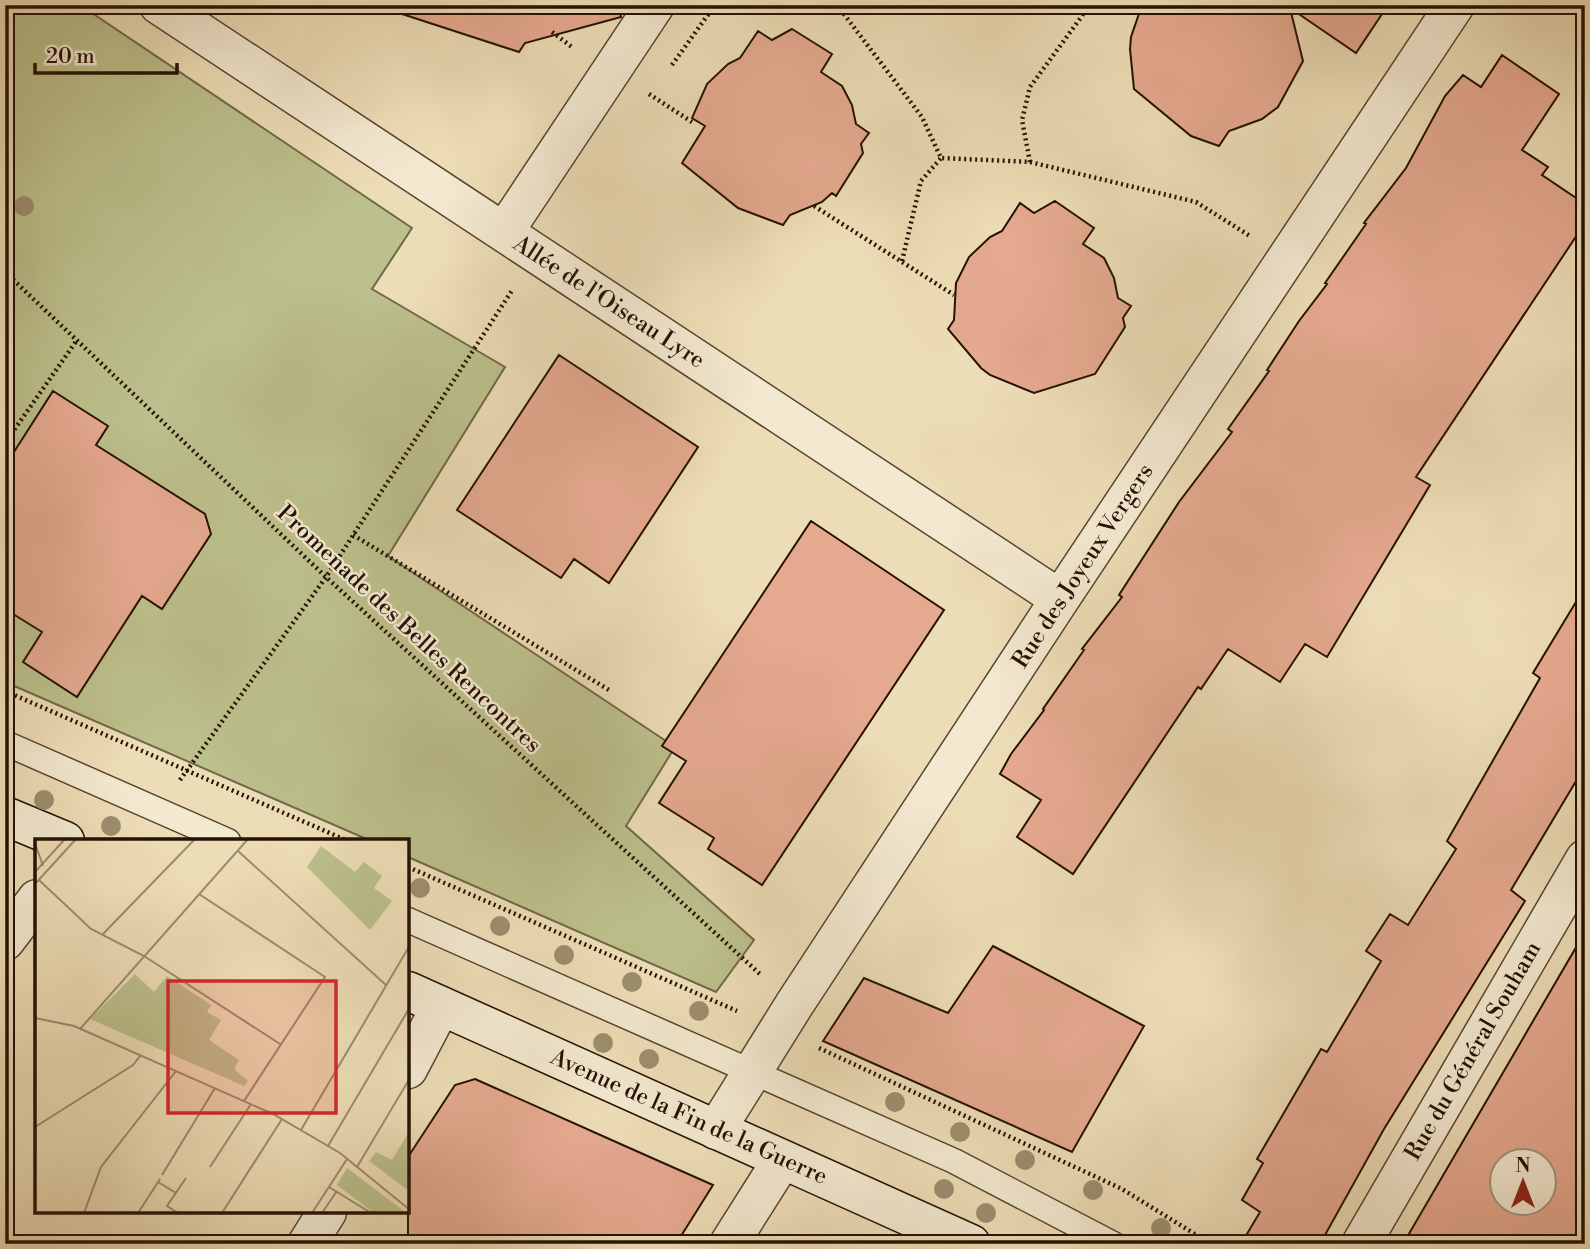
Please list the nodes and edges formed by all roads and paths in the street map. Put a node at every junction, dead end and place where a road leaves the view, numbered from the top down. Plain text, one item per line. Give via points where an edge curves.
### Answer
1 (159, 5) edge
2 (655, 5) edge
3 (837, 5) edge
4 (1087, 5) edge
5 (1455, 5) edge
6 (552, 32) dead end
7 (572, 47) dead end
8 (941, 158) junction
9 (1030, 162) junction
10 (814, 205) dead end
11 (504, 232) junction
12 (537, 254) junction
13 (1286, 259) junction
14 (902, 261) junction
15 (5, 272) edge
16 (954, 295) dead end
17 (77, 340) junction
18 (5, 443) edge
19 (353, 535) junction
20 (326, 577) junction
21 (1060, 599) junction
22 (609, 690) dead end
23 (5, 691) edge
24 (5, 743) edge
25 (187, 770) junction
26 (159, 810) junction
27 (5, 816) edge
28 (60, 839) edge
29 (224, 839) edge
30 (343, 839) edge
31 (1585, 859) edge
32 (35, 902) edge
33 (410, 921) edge
34 (5, 941) edge
35 (424, 999) edge
36 (794, 1005) junction
37 (410, 1060) edge
38 (752, 1072) junction
39 (716, 1130) junction
40 (782, 1160) junction
41 (326, 1214) edge
42 (307, 1244) edge
43 (729, 1244) edge
44 (971, 1244) edge
45 (1113, 1244) edge
46 (1361, 1244) edge

1 - 11 street, Allée de l'Oiseau Lyre
2 - 11 street
3 - 8 path via 922,117
4 - 9 path via 1030,87 1022,120
5 - 13 street, Rue des Joyeux Vergers
6 - 7 path
8 - 9 path
8 - 14 path via 921,181
9 - 13 path via 1196,202
10 - 14 path
11 - 12 street, Allée de l'Oiseau Lyre
12 - 19 path
12 - 21 street, Allée de l'Oiseau Lyre
13 - 21 street, Rue des Joyeux Vergers
14 - 16 path
15 - 17 path, Promenade des Belles Rencontres
17 - 18 path
17 - 20 path, Promenade des Belles Rencontres
19 - 20 path
19 - 22 path
20 - 25 path
20 - 36 path, Promenade des Belles Rencontres
21 - 36 street, Rue des Joyeux Vergers
23 - 25 path
24 - 26 lane
25 - 26 path
25 - 30 path
26 - 29 lane
27 - 28 street
31 - 46 street, Rue du Général Souham
32 - 34 street
33 - 38 lane
35 - 37 street
35 - 39 street, Avenue de la Fin de la Guerre
36 - 38 street, Rue des Joyeux Vergers
38 - 39 street, Rue des Joyeux Vergers
38 - 45 lane via 954,1161
39 - 40 street, Avenue de la Fin de la Guerre
40 - 43 street
40 - 44 street, Avenue de la Fin de la Guerre
41 - 42 street

